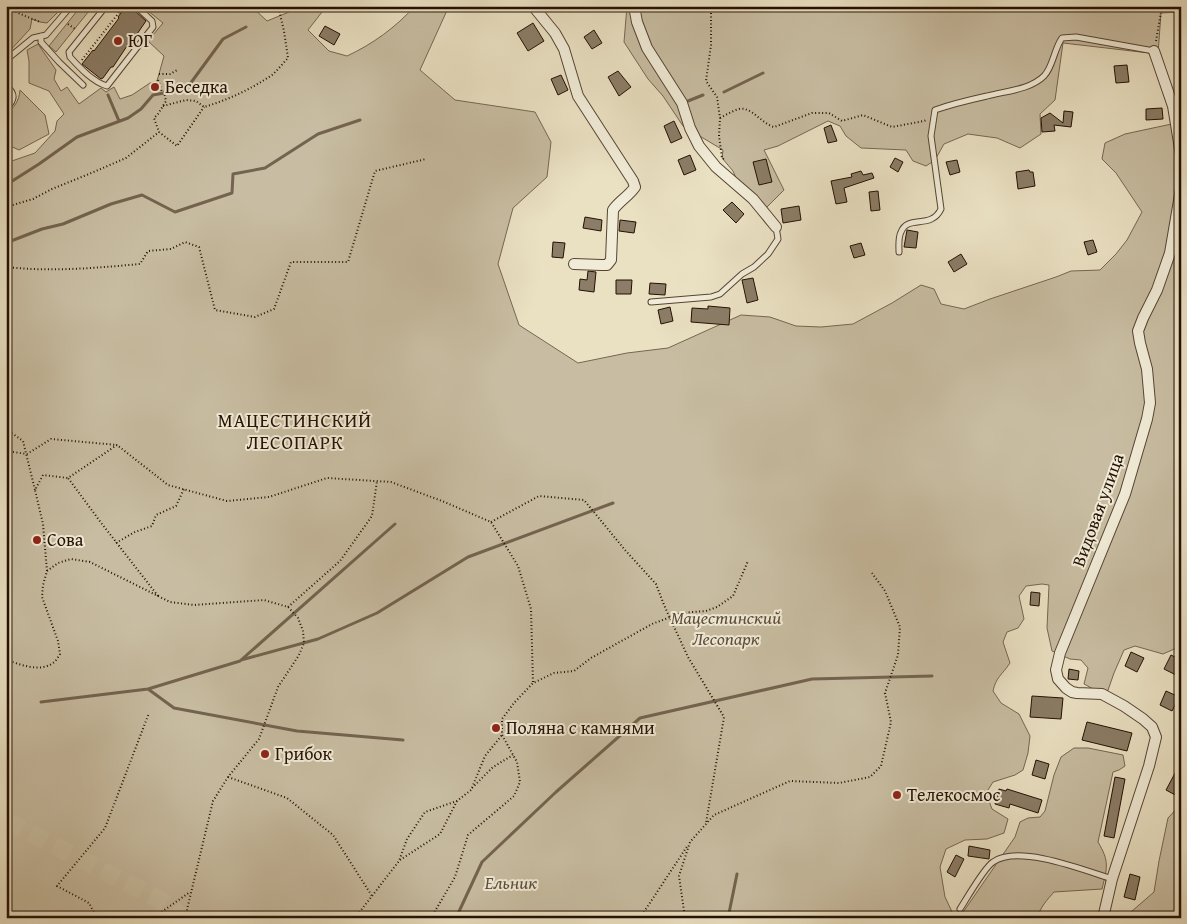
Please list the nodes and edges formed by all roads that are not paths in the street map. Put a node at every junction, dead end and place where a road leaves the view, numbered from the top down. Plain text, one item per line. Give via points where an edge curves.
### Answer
1 (71, 6) edge
2 (106, 6) edge
3 (136, 6) edge
4 (534, 6) edge
5 (634, 6) edge
6 (42, 36) junction
7 (1154, 51) joint
8 (6, 60) edge
9 (6, 85) edge
10 (83, 85) dead end
11 (6, 109) edge
12 (776, 227) joint
13 (899, 252) dead end
14 (574, 264) dead end
15 (651, 302) dead end
16 (1112, 879) junction
17 (960, 909) dead end
18 (1103, 918) edge

1 - 6 lane
2 - 3 lane via 69,52 80,67 107,86 153,27 152,20
4 - 14 street via 564,49 578,96 635,187 613,210 611,260 601,266
5 - 12 street via 647,48 682,104 699,146 716,167 753,199
6 - 8 lane via 33,38
6 - 10 lane via 41,42
7 - 13 lane via 1062,38 1046,75 1035,83 935,110 931,136 941,209 938,216 907,224 902,229
7 - 16 street, Видовая улица via 1173,106 1181,155 1181,189 1170,253 1138,331 1147,369 1150,403 1124,494 1056,670 1058,680 1066,688 1077,693 1102,694 1143,719 1152,727 1156,737
9 - 11 lane via 13,97
12 - 15 lane via 778,239 768,254 720,294 711,298
16 - 17 lane via 1064,863 1022,855 1004,856 992,862
16 - 18 street, Видовая улица

